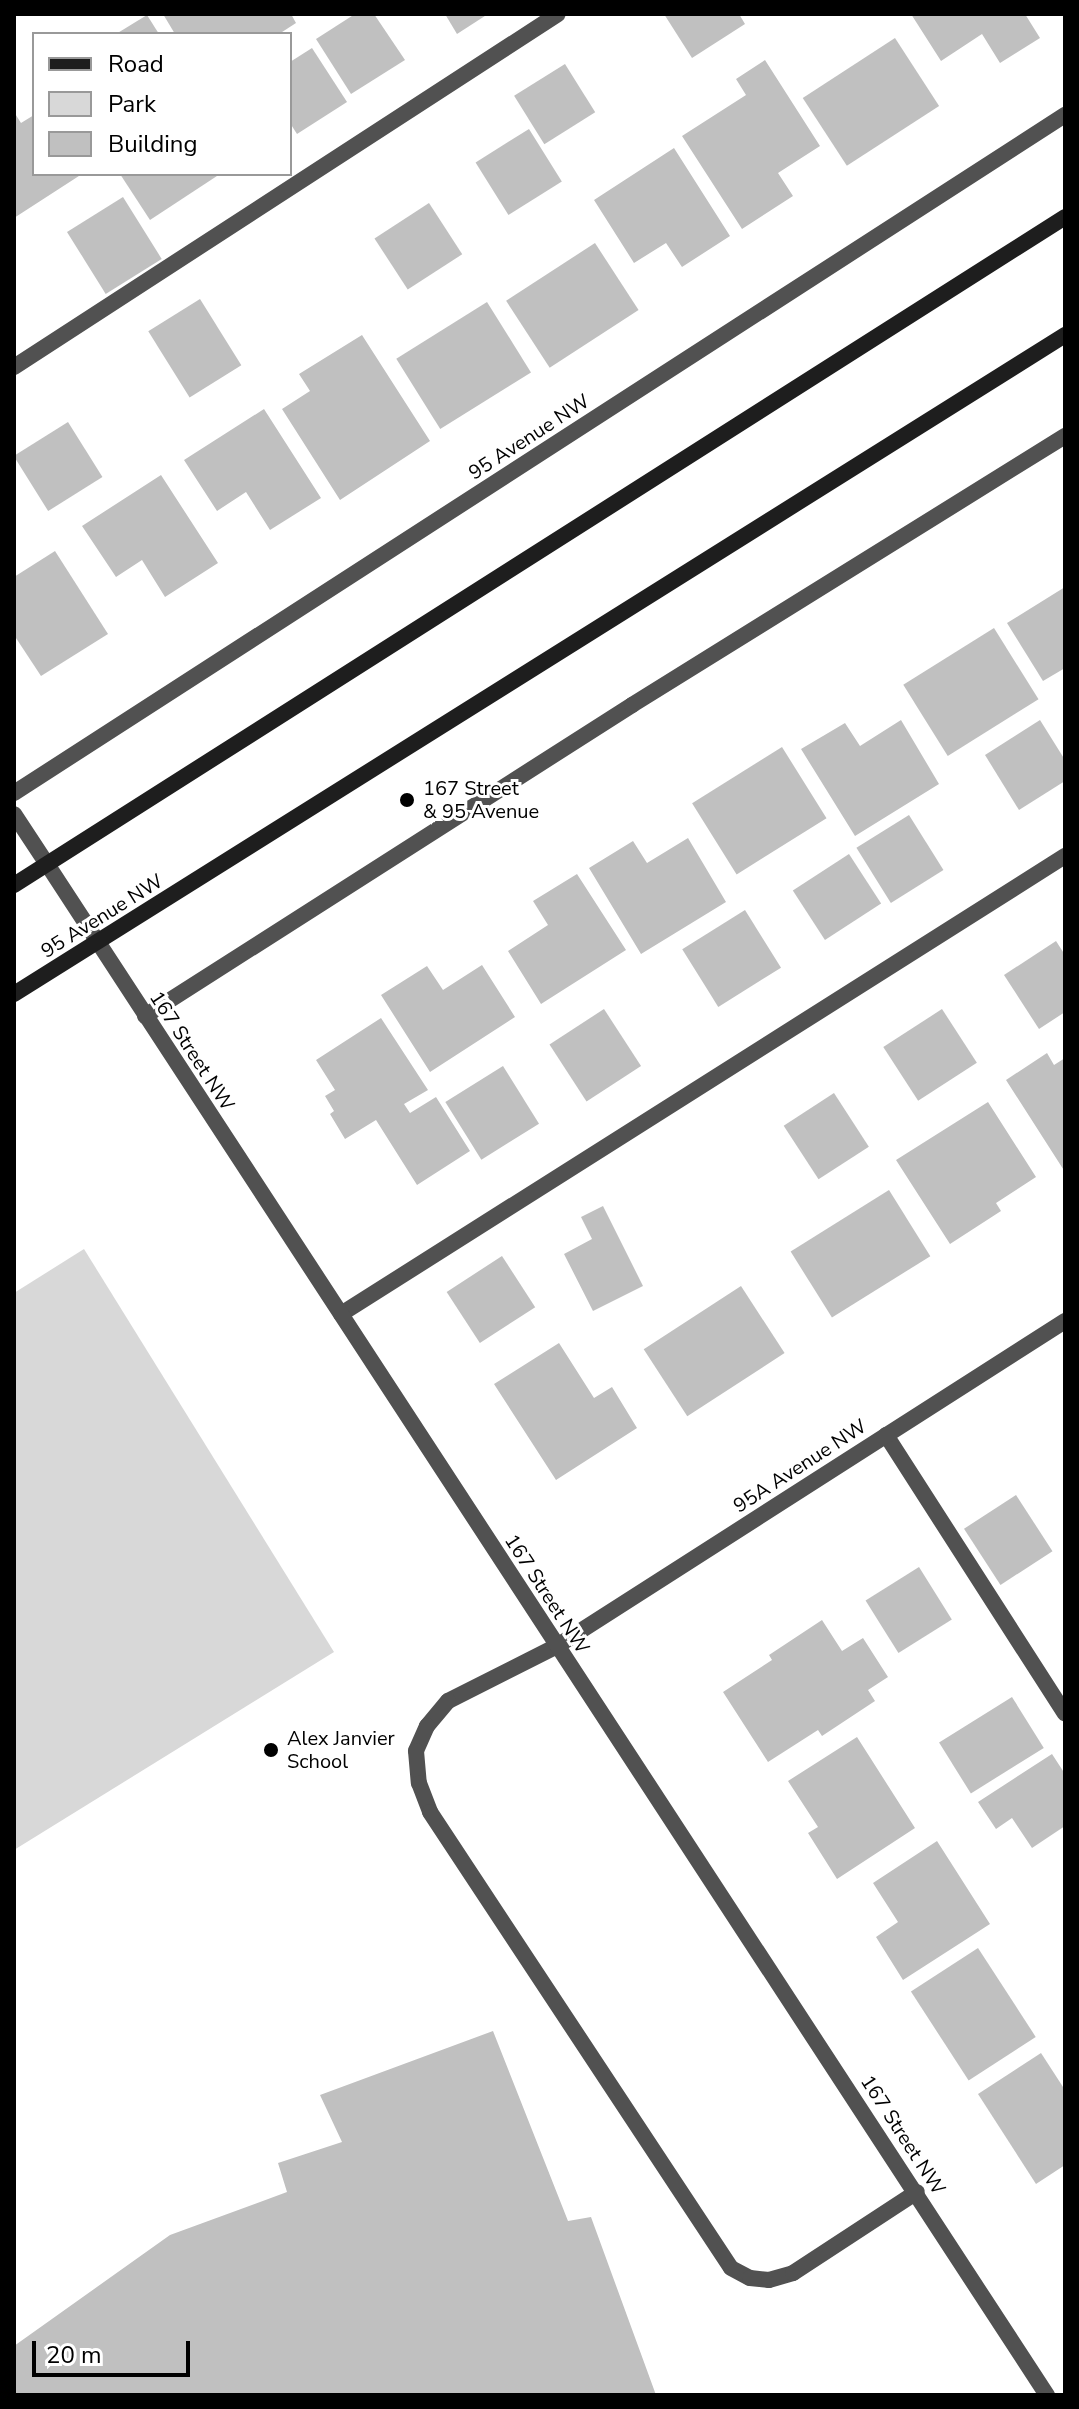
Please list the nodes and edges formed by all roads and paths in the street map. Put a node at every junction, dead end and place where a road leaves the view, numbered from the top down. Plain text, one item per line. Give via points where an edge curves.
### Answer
1 (558, 14) edge
2 (1065, 115) edge
3 (1065, 217) edge
4 (1065, 335) edge
5 (14, 367) edge
6 (1065, 436) edge
7 (14, 793) edge
8 (14, 814) edge
9 (1065, 856) edge
10 (47, 864) junction
11 (14, 885) edge
12 (97, 944) junction
13 (14, 994) edge
14 (145, 1016) junction
15 (341, 1314) junction
16 (1065, 1321) edge
17 (886, 1435) junction
18 (557, 1646) junction
19 (1065, 1714) edge
20 (917, 2192) junction
21 (1047, 2395) edge

1 - 5 street
2 - 7 street, 95 Avenue NW
3 - 10 main road
4 - 12 main road, 95 Avenue NW
6 - 14 street
8 - 10 street, 167 Street NW
9 - 15 street
10 - 11 main road
10 - 12 street, 167 Street NW
12 - 13 main road, 95 Avenue NW
12 - 14 street, 167 Street NW
14 - 15 street, 167 Street NW
15 - 18 street, 167 Street NW
16 - 17 street, 95A Avenue NW
17 - 18 street, 95A Avenue NW
17 - 19 street
18 - 20 street, 167 Street NW
18 - 20 street, 95A Avenue NW via 448,1701 427,1726 416,1751 419,1783 430,1812 559,2008 731,2268 769,2280 793,2273
20 - 21 street, 167 Street NW

